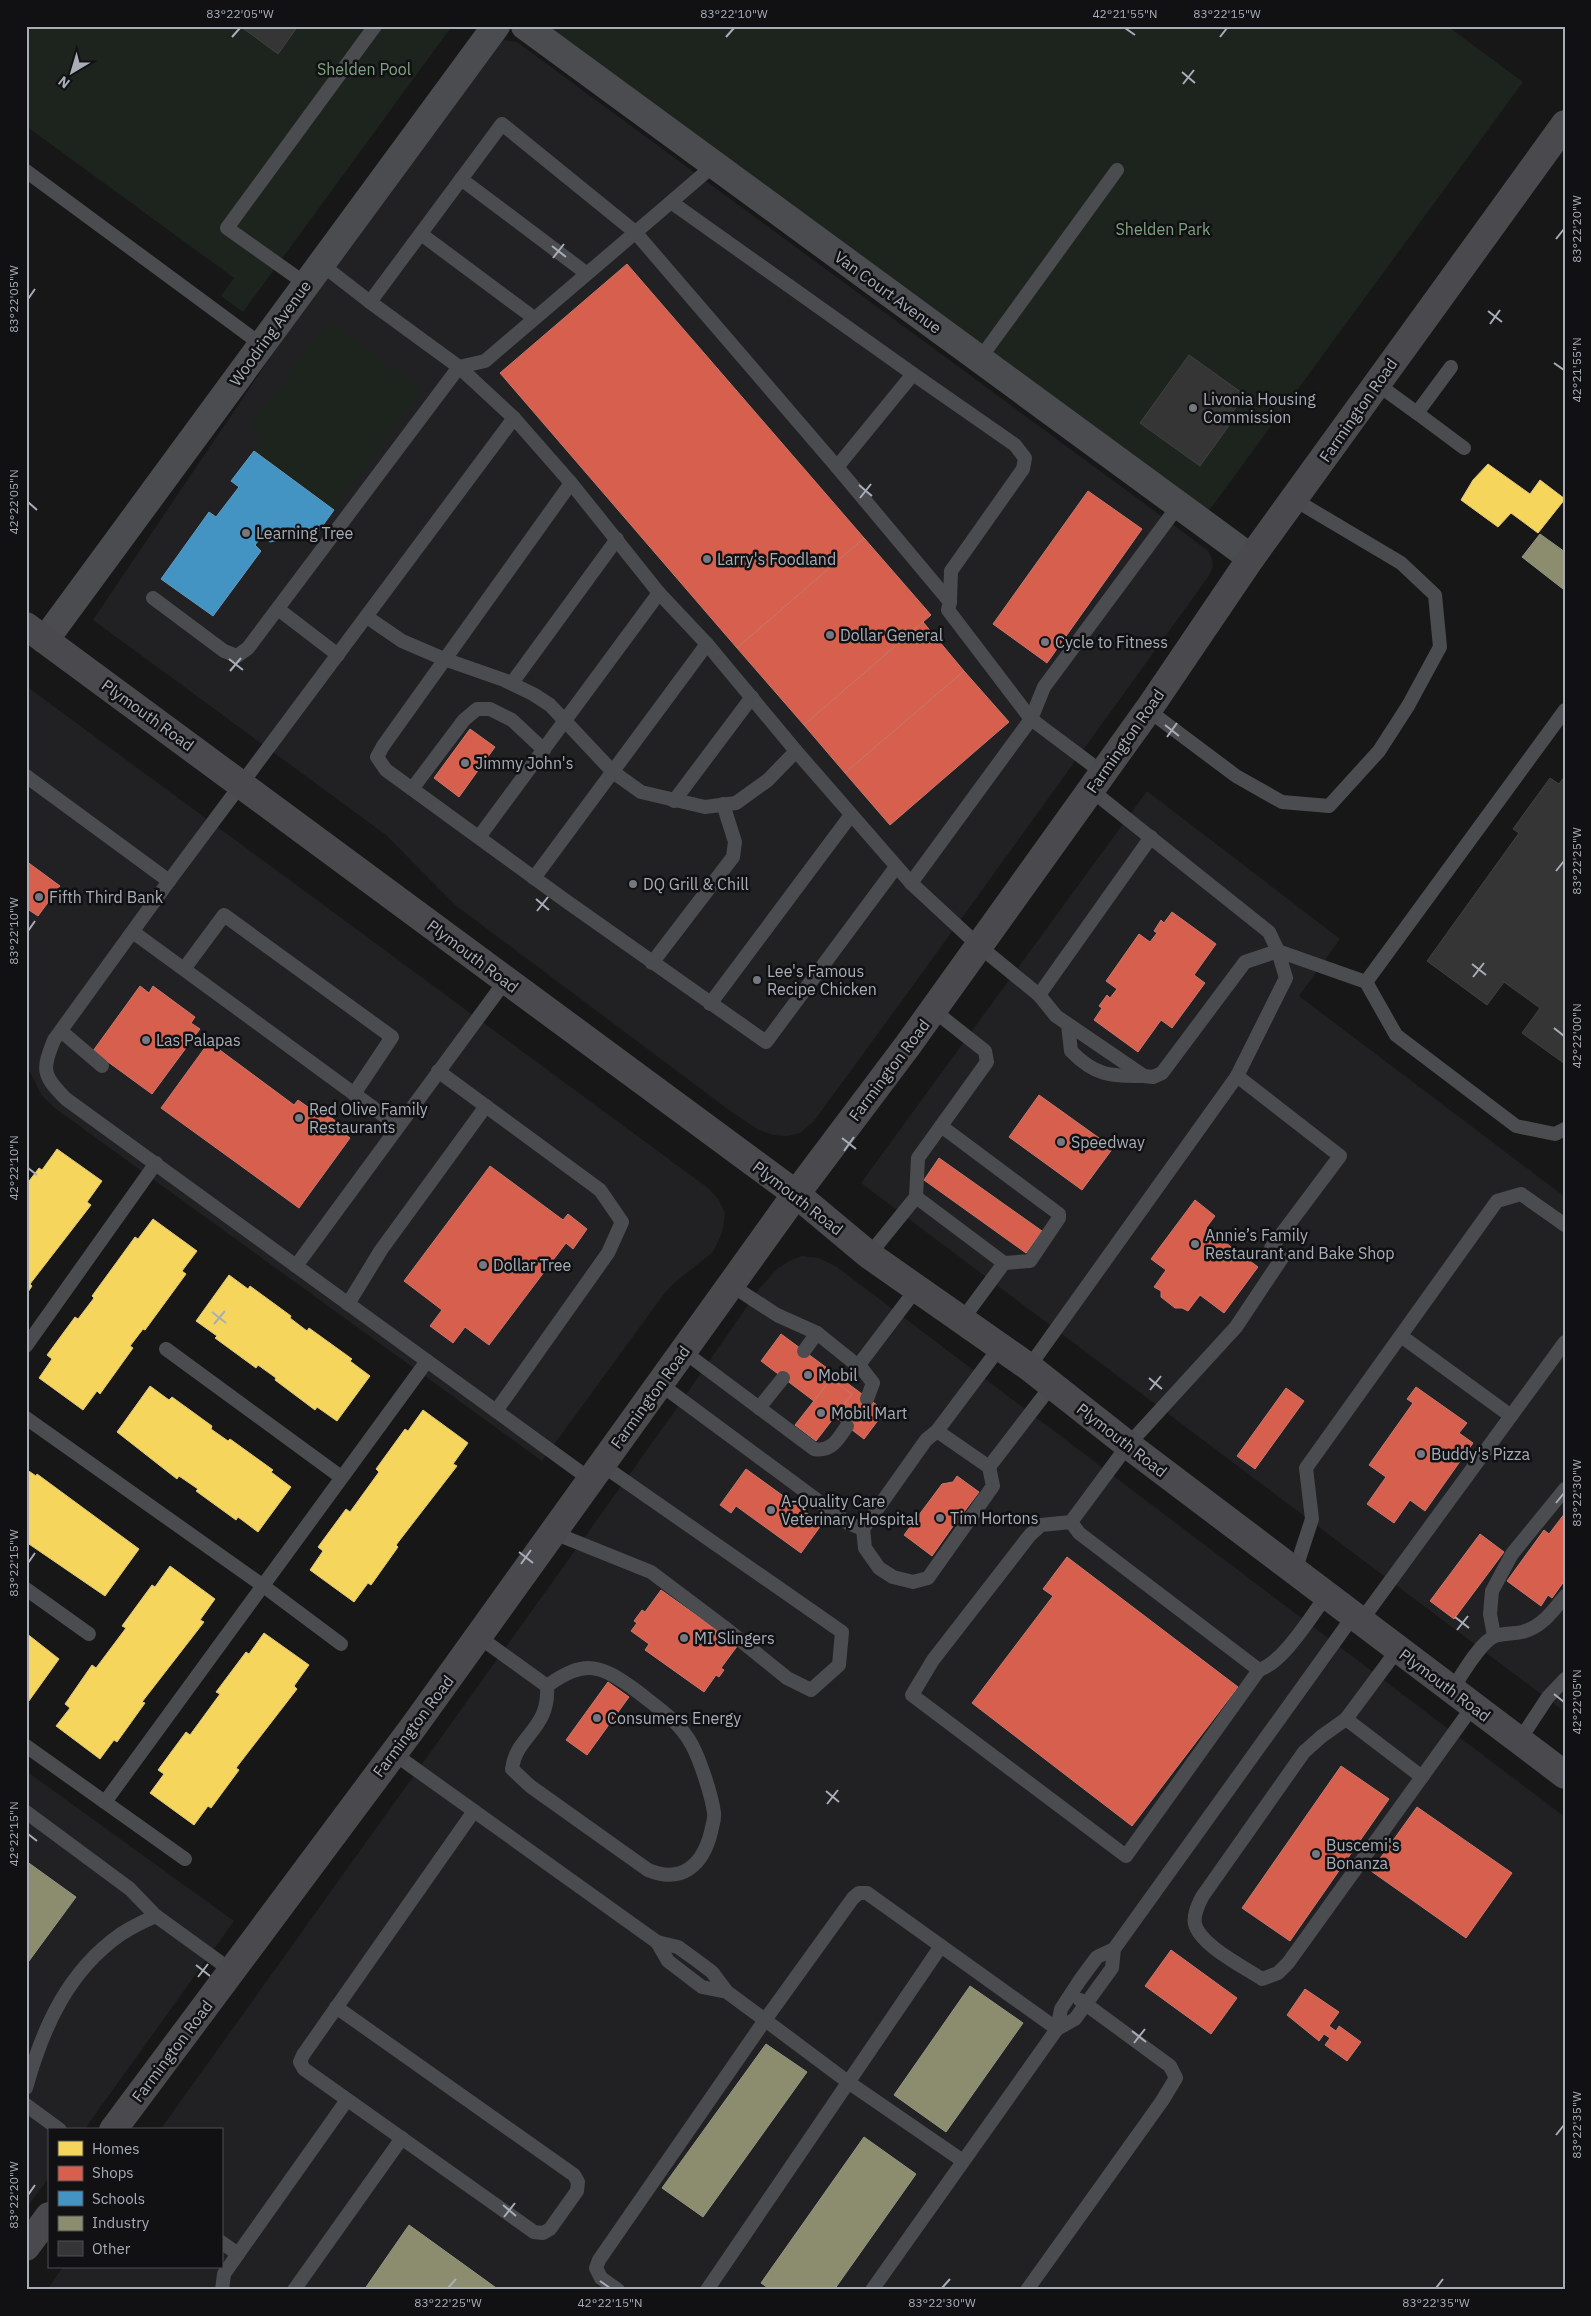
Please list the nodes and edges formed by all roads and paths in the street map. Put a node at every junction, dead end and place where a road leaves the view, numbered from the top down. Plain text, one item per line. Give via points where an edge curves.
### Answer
1 (375, 26) edge
2 (496, 26) edge
3 (525, 26) edge
4 (1565, 124) edge
5 (714, 165) junction
6 (1117, 170) dead end
7 (26, 172) edge
8 (461, 179) junction
9 (671, 202) junction
10 (635, 232) junction
11 (421, 234) junction
12 (586, 273) junction
13 (314, 274) junction
14 (370, 302) junction
15 (534, 318) junction
16 (262, 345) junction
17 (979, 360) junction
18 (459, 367) junction
19 (1451, 367) dead end
20 (913, 374) junction
21 (1377, 384) junction
22 (1417, 413) junction
23 (514, 418) junction
24 (1464, 448) dead end
25 (837, 467) junction
26 (572, 483) junction
27 (1294, 500) junction
28 (1178, 506) junction
29 (617, 539) junction
30 (1251, 558) junction
31 (659, 593) junction
32 (153, 598) dead end
33 (950, 602) junction
34 (278, 609) junction
35 (367, 616) junction
36 (35, 633) edge
37 (708, 644) junction
38 (338, 655) junction
39 (444, 659) junction
40 (512, 683) junction
41 (752, 697) junction
42 (1148, 710) junction
43 (1565, 710) edge
44 (1031, 719) junction
45 (565, 721) junction
46 (544, 750) junction
47 (796, 751) junction
48 (613, 772) junction
49 (26, 776) edge
50 (1097, 781) junction
51 (242, 784) junction
52 (412, 789) junction
53 (674, 801) junction
54 (723, 804) junction
55 (851, 814) junction
56 (479, 838) junction
57 (1151, 838) junction
58 (896, 867) junction
59 (534, 878) junction
60 (169, 881) junction
61 (911, 883) junction
62 (133, 932) junction
63 (979, 946) junction
64 (1278, 951) junction
65 (652, 963) junction
66 (184, 969) junction
67 (506, 980) junction
68 (1366, 982) junction
69 (1039, 995) junction
70 (710, 1004) junction
71 (933, 1010) junction
72 (1068, 1025) junction
73 (60, 1031) junction
74 (102, 1066) dead end
75 (438, 1071) junction
76 (1144, 1076) junction
77 (1237, 1076) junction
78 (354, 1094) junction
79 (486, 1106) junction
80 (398, 1126) junction
81 (941, 1126) junction
82 (1565, 1129) edge
83 (156, 1163) junction
84 (796, 1194) junction
85 (916, 1198) junction
86 (1565, 1225) edge
87 (869, 1255) junction
88 (1004, 1263) junction
89 (296, 1266) junction
90 (731, 1285) junction
91 (917, 1288) junction
92 (348, 1304) junction
93 (962, 1320) junction
94 (817, 1333) junction
95 (1401, 1336) junction
96 (1565, 1342) edge
97 (26, 1346) edge
98 (1000, 1347) junction
99 (166, 1350) dead end
100 (683, 1351) junction
101 (804, 1351) dead end
102 (426, 1361) junction
103 (858, 1366) junction
104 (1029, 1367) junction
105 (783, 1378) dead end
106 (660, 1384) junction
107 (1052, 1385) junction
108 (867, 1399) dead end
109 (759, 1408) junction
110 (496, 1411) junction
111 (1511, 1416) junction
112 (26, 1418) edge
113 (847, 1426) dead end
114 (938, 1431) junction
115 (1128, 1445) junction
116 (989, 1467) junction
117 (597, 1472) junction
118 (341, 1477) junction
119 (1565, 1489) edge
120 (1071, 1522) junction
121 (863, 1529) junction
122 (554, 1532) junction
123 (1295, 1571) junction
124 (262, 1585) junction
125 (26, 1589) edge
126 (1327, 1595) junction
127 (1565, 1596) edge
128 (1358, 1618) junction
129 (89, 1634) dead end
130 (1494, 1636) junction
131 (479, 1637) junction
132 (341, 1644) dead end
133 (1398, 1649) junction
134 (1259, 1670) junction
135 (1565, 1679) edge
136 (547, 1686) junction
137 (1452, 1690) junction
138 (1473, 1706) junction
139 (1346, 1719) junction
140 (1519, 1740) junction
141 (26, 1746) edge
142 (393, 1753) junction
143 (1565, 1775) edge
144 (1422, 1777) junction
145 (105, 1802) junction
146 (474, 1811) junction
147 (26, 1812) edge
148 (185, 1859) dead end
149 (156, 1916) junction
150 (941, 1946) junction
151 (1114, 1949) junction
152 (232, 1971) junction
153 (1071, 1994) junction
154 (1086, 2004) junction
155 (336, 2007) junction
156 (765, 2020) junction
157 (1057, 2029) junction
158 (848, 2082) junction
159 (26, 2088) edge
160 (347, 2100) junction
161 (26, 2104) edge
162 (57, 2128) edge
163 (114, 2128) edge
164 (402, 2138) junction
165 (963, 2161) junction
166 (48, 2217) edge
167 (222, 2243) edge
168 (26, 2247) edge
169 (238, 2254) junction
170 (222, 2290) edge
171 (294, 2290) edge
172 (618, 2290) edge
173 (706, 2290) edge
174 (872, 2290) edge
175 (1027, 2290) edge

1 - 13 lane via 227,228
2 - 13 street, Woodring Avenue
3 - 5 street, Van Court Avenue
4 - 21 main road, Farmington Road
5 - 9 lane
5 - 17 street, Van Court Avenue
6 - 17 lane
7 - 16 lane
8 - 10 lane via 502,124
8 - 11 lane
8 - 12 lane
9 - 10 lane
9 - 20 lane
10 - 12 lane
10 - 25 lane
11 - 14 lane
11 - 15 lane
12 - 15 lane
13 - 14 lane
13 - 16 street, Woodring Avenue
14 - 18 lane
15 - 18 lane via 485,361
16 - 36 street, Woodring Avenue
17 - 28 street, Van Court Avenue
18 - 23 lane
18 - 34 lane
19 - 22 lane
20 - 25 lane
20 - 33 lane via 1015,444 1025,458 1023,469 951,571
21 - 22 lane
21 - 27 main road, Farmington Road
22 - 24 lane
23 - 26 lane
23 - 35 lane
25 - 33 lane
26 - 29 lane
26 - 39 lane
27 - 30 main road, Farmington Road
27 - 42 lane via 1401,563 1435,595 1440,647 1379,751 1329,806 1282,802 1236,776
28 - 30 street, Van Court Avenue
28 - 44 lane via 1044,687
29 - 31 lane
29 - 40 lane
30 - 42 main road, Farmington Road
31 - 37 lane
31 - 45 lane
32 - 34 lane via 224,651 237,656 248,648
33 - 44 lane via 948,610
34 - 38 lane
35 - 38 lane
35 - 39 lane via 402,640
36 - 51 main road, Plymouth Road
37 - 41 lane
37 - 48 lane
38 - 51 lane
39 - 40 lane
39 - 52 lane via 377,758 386,770
40 - 45 lane via 550,705
41 - 47 lane
41 - 53 lane
42 - 50 main road, Farmington Road
43 - 68 lane
44 - 50 lane
44 - 61 lane
45 - 46 lane
45 - 48 lane
46 - 52 lane via 512,720 490,709 477,709 464,720
46 - 56 lane
47 - 54 lane via 768,780 736,803
47 - 55 lane
48 - 53 lane via 641,792
48 - 59 lane
49 - 60 lane
50 - 57 lane
50 - 63 main road, Farmington Road
51 - 60 lane
51 - 67 main road, Plymouth Road
52 - 56 lane
53 - 54 lane via 705,807
54 - 65 lane via 735,842 733,857
55 - 58 lane
55 - 70 lane
56 - 59 lane
57 - 64 lane via 1270,932
57 - 69 lane
58 - 61 lane
58 - 70 lane via 766,1042
59 - 65 lane
60 - 62 lane
61 - 63 lane
62 - 66 lane
62 - 73 lane
63 - 69 lane
63 - 71 main road, Farmington Road
64 - 68 lane
64 - 76 lane via 1245,962 1162,1073
64 - 77 lane via 1286,978
65 - 70 lane
66 - 78 lane
66 - 78 lane via 224,915 384,1031 392,1037
67 - 75 lane
67 - 84 main road, Plymouth Road
68 - 82 lane via 1396,1035 1516,1126 1555,1134
69 - 72 lane
71 - 81 lane via 985,1051 987,1062
71 - 84 main road, Farmington Road
72 - 76 lane
72 - 76 lane via 1071,1052 1085,1065 1103,1074
73 - 74 lane
73 - 83 lane via 45,1063 50,1083 66,1099
75 - 79 lane
75 - 80 lane
77 - 104 lane
77 - 115 lane via 1340,1156 1270,1248 1282,1258 1236,1327
78 - 80 lane
79 - 92 lane via 381,1250
79 - 110 lane via 600,1190 622,1222 608,1254
80 - 89 lane
81 - 85 lane via 918,1158
81 - 88 lane via 1059,1214 1060,1218 1030,1261
83 - 89 lane
83 - 97 lane
84 - 87 main road, Plymouth Road
84 - 90 main road, Farmington Road
85 - 87 lane
85 - 88 lane
86 - 95 lane via 1521,1194 1497,1200
87 - 91 main road, Plymouth Road
88 - 93 lane
89 - 92 lane
90 - 94 lane via 777,1315
90 - 100 main road, Farmington Road
91 - 93 main road, Plymouth Road
91 - 103 lane
92 - 102 lane
93 - 98 main road, Plymouth Road
94 - 101 lane
94 - 103 lane
95 - 111 lane
95 - 123 lane via 1306,1468 1312,1519
96 - 111 lane
98 - 104 main road, Plymouth Road
98 - 114 lane
99 - 118 lane
100 - 106 main road, Farmington Road
100 - 109 lane
102 - 110 lane
102 - 118 lane
103 - 108 lane via 873,1383
104 - 107 main road, Plymouth Road
105 - 109 lane
106 - 117 main road, Farmington Road
106 - 121 lane via 848,1524
107 - 115 main road, Plymouth Road
107 - 116 lane
109 - 113 lane via 814,1449 824,1451 833,1446
110 - 117 lane
111 - 128 lane
112 - 124 lane
114 - 116 lane
114 - 121 lane via 926,1440
115 - 120 lane
115 - 123 main road, Plymouth Road
116 - 121 lane via 993,1486 928,1578 913,1582 893,1577 879,1568 865,1548
117 - 122 main road, Farmington Road
117 - 122 lane via 842,1632 839,1665 811,1690 787,1678 651,1572
118 - 124 lane
119 - 130 lane via 1512,1554 1492,1591 1490,1614
120 - 134 lane via 1078,1533
120 - 134 lane via 1041,1525 1030,1535 933,1660 912,1695 1126,1856
122 - 131 main road, Farmington Road
123 - 126 main road, Plymouth Road
124 - 132 lane
124 - 145 lane
125 - 129 lane
126 - 128 main road, Plymouth Road
126 - 134 lane via 1286,1649 1269,1667
127 - 130 lane via 1548,1618 1534,1627 1524,1632
128 - 133 main road, Plymouth Road
128 - 151 lane
130 - 137 lane via 1482,1646
131 - 136 lane
131 - 142 main road, Farmington Road
133 - 137 main road, Plymouth Road
133 - 139 lane
135 - 140 lane via 1548,1697
136 - 136 lane via 548,1699 543,1718 519,1750 512,1769 530,1786 648,1870 662,1876 684,1873 691,1868 707,1845 714,1815 700,1765 682,1728 620,1679 596,1668 585,1667 565,1673
137 - 138 main road, Plymouth Road
138 - 140 main road, Plymouth Road
138 - 144 lane
139 - 144 lane
139 - 144 lane via 1304,1752 1202,1897 1194,1923 1206,1942 1262,1979 1278,1973 1288,1964
140 - 143 main road, Plymouth Road
141 - 145 lane
142 - 146 lane
142 - 152 main road, Farmington Road
145 - 148 lane
146 - 155 lane
146 - 156 lane via 657,1942 678,1947 712,1972 727,1992
147 - 149 lane via 130,1889
149 - 152 lane
149 - 159 lane via 122,1933 95,1956 66,1991 45,2028
150 - 156 lane via 867,1893 859,1893
150 - 157 lane
150 - 158 lane
151 - 153 lane via 1097,1957
151 - 154 lane via 1112,1968
152 - 163 main road, Farmington Road
153 - 154 lane
153 - 157 lane via 1060,2009
154 - 157 lane via 1075,2019
154 - 175 lane via 1170,2066 1176,2078
155 - 160 lane via 300,2062 304,2069
155 - 164 lane via 574,2175 578,2182 577,2191 550,2229 543,2233 534,2232
156 - 158 lane
156 - 172 lane via 599,2260 596,2268 601,2278
157 - 165 lane
158 - 165 lane
158 - 173 lane
160 - 164 lane
160 - 169 lane
161 - 162 lane
164 - 171 lane
165 - 174 lane
166 - 168 main road
167 - 169 lane
169 - 170 lane via 224,2274

